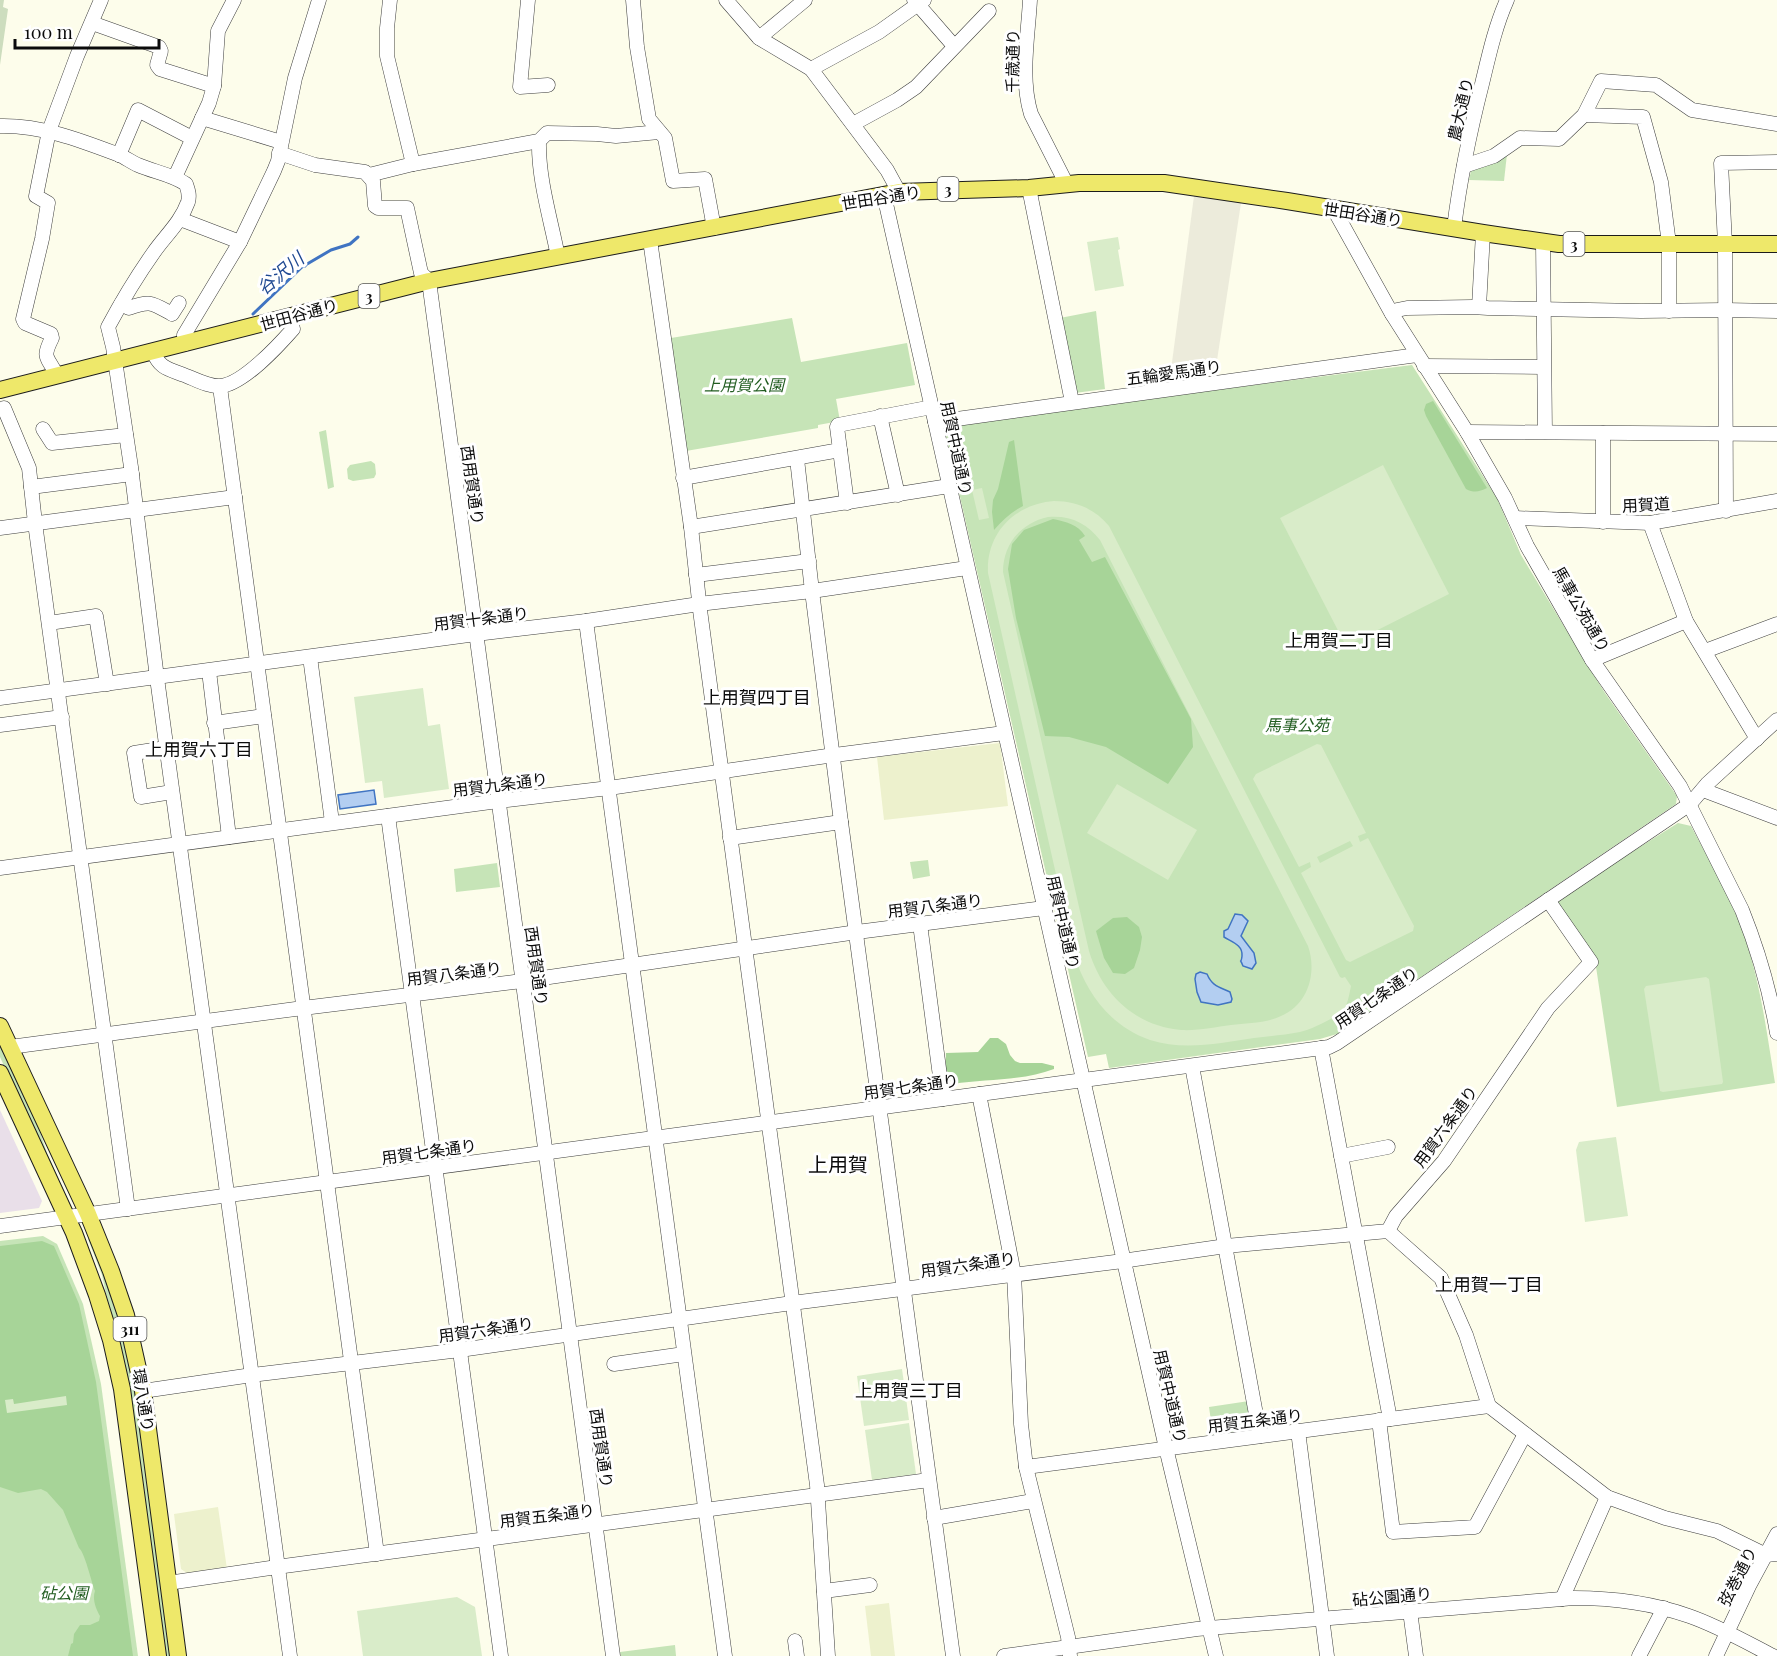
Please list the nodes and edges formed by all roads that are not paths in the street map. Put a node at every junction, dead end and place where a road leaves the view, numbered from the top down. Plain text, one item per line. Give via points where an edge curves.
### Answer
1 (101, 0) edge
2 (234, 0) edge
3 (319, 0) edge
4 (390, 0) edge
5 (528, 0) edge
6 (633, 0) edge
7 (805, 0) edge
8 (1030, 0) edge
9 (1507, 0) edge
10 (919, 2) edge
11 (734, 3) edge
12 (989, 11) dead end
13 (92, 23) junction
14 (759, 38) junction
15 (954, 46) junction
16 (811, 69) junction
17 (548, 85) dead end
18 (214, 86) junction
19 (1584, 115) junction
20 (202, 118) junction
21 (853, 124) junction
22 (1777, 124) edge
23 (0, 126) edge
24 (49, 130) junction
25 (658, 132) junction
26 (192, 138) junction
27 (540, 141) junction
28 (280, 148) junction
29 (119, 155) junction
30 (1777, 162) edge
31 (413, 164) junction
32 (1464, 166) junction
33 (369, 175) junction
34 (175, 177) junction
35 (1067, 185) junction
36 (1029, 188) junction
37 (892, 194) junction
38 (1338, 210) junction
39 (180, 219) junction
40 (714, 228) junction
41 (1454, 228) junction
42 (1483, 233) junction
43 (650, 240) junction
44 (240, 242) junction
45 (1543, 242) junction
46 (1669, 244) junction
47 (1725, 244) junction
48 (1777, 244) edge
49 (558, 257) junction
50 (429, 281) junction
51 (179, 303) dead end
52 (120, 304) junction
53 (1479, 307) junction
54 (1544, 309) junction
55 (1725, 309) junction
56 (1669, 311) junction
57 (1777, 311) edge
58 (1392, 314) junction
59 (290, 317) junction
60 (185, 344) junction
61 (153, 351) junction
62 (114, 360) junction
63 (1421, 360) junction
64 (1543, 367) junction
65 (57, 376) junction
66 (220, 387) junction
67 (0, 390) edge
68 (1072, 402) junction
69 (1, 404) edge
70 (932, 407) junction
71 (880, 416) junction
72 (935, 422) junction
73 (43, 429) dead end
74 (1467, 432) junction
75 (1545, 432) junction
76 (1603, 433) junction
77 (1725, 434) junction
78 (1777, 434) edge
79 (126, 435) junction
80 (840, 450) junction
81 (797, 459) junction
82 (132, 474) junction
83 (683, 478) junction
84 (949, 486) junction
85 (31, 487) junction
86 (898, 495) junction
87 (235, 497) junction
88 (1777, 501) edge
89 (847, 503) junction
90 (136, 510) junction
91 (803, 510) junction
92 (1726, 511) junction
93 (1515, 518) junction
94 (1603, 522) junction
95 (35, 523) junction
96 (1650, 523) junction
97 (691, 527) junction
98 (0, 528) edge
99 (809, 561) junction
100 (967, 567) junction
101 (696, 575) junction
102 (812, 591) junction
103 (699, 604) junction
104 (586, 621) junction
105 (1686, 621) junction
106 (49, 623) junction
107 (1777, 624) edge
108 (476, 634) junction
109 (1705, 651) junction
110 (310, 657) junction
111 (1592, 660) junction
112 (257, 664) junction
113 (209, 671) junction
114 (156, 678) junction
115 (107, 684) junction
116 (58, 691) junction
117 (0, 699) edge
118 (264, 716) junction
119 (62, 717) junction
120 (1777, 720) edge
121 (214, 723) junction
122 (0, 725) edge
123 (1004, 733) junction
124 (1757, 739) junction
125 (166, 748) junction
126 (833, 755) junction
127 (721, 771) junction
128 (609, 788) junction
129 (1703, 790) junction
130 (172, 792) junction
131 (498, 801) junction
132 (1690, 804) junction
133 (388, 816) junction
134 (1777, 818) edge
135 (332, 822) junction
136 (841, 822) junction
137 (280, 830) junction
138 (229, 837) junction
139 (730, 838) junction
140 (179, 843) junction
141 (80, 857) junction
142 (0, 868) edge
143 (1548, 900) junction
144 (1044, 908) junction
145 (920, 924) junction
146 (857, 932) junction
147 (745, 948) junction
148 (632, 963) junction
149 (522, 981) junction
150 (413, 995) junction
151 (303, 1008) junction
152 (204, 1021) junction
153 (0, 1026) edge
154 (1777, 1033) edge
155 (104, 1034) junction
156 (10, 1047) junction
157 (1322, 1048) junction
158 (1192, 1066) junction
159 (0, 1073) edge
160 (1084, 1080) junction
161 (979, 1094) junction
162 (943, 1099) junction
163 (881, 1107) junction
164 (768, 1122) junction
165 (656, 1137) junction
166 (1388, 1147) dead end
167 (545, 1152) junction
168 (1341, 1155) junction
169 (436, 1167) junction
170 (326, 1182) junction
171 (226, 1195) junction
172 (128, 1209) junction
173 (88, 1214) junction
174 (67, 1217) junction
175 (0, 1226) edge
176 (1388, 1231) junction
177 (1355, 1234) junction
178 (1226, 1246) junction
179 (1124, 1261) junction
180 (1014, 1274) junction
181 (905, 1289) junction
182 (792, 1303) junction
183 (680, 1318) junction
184 (569, 1334) junction
185 (460, 1350) junction
186 (684, 1354) junction
187 (351, 1362) junction
188 (614, 1364) dead end
189 (252, 1375) junction
190 (143, 1391) junction
191 (1489, 1406) junction
192 (1384, 1419) junction
193 (1298, 1431) junction
194 (1525, 1434) junction
195 (1260, 1436) junction
196 (1166, 1448) junction
197 (1026, 1467) junction
198 (929, 1480) junction
199 (818, 1494) junction
200 (1607, 1497) junction
201 (1033, 1501) junction
202 (705, 1510) junction
203 (934, 1518) junction
204 (595, 1525) junction
205 (1777, 1534) edge
206 (486, 1539) junction
207 (377, 1554) junction
208 (1771, 1554) edge
209 (277, 1567) junction
210 (168, 1583) junction
211 (870, 1583) dead end
212 (824, 1591) junction
213 (1562, 1599) junction
214 (1664, 1608) junction
215 (1410, 1611) junction
216 (1322, 1618) junction
217 (1209, 1628) junction
218 (1726, 1633) junction
219 (795, 1641) dead end
220 (1070, 1651) edge
221 (158, 1656) edge
222 (178, 1656) edge
223 (290, 1656) edge
224 (501, 1656) edge
225 (613, 1656) edge
226 (725, 1656) edge
227 (797, 1656) edge
228 (828, 1656) edge
229 (953, 1656) edge
230 (1004, 1656) edge
231 (1216, 1656) edge
232 (1327, 1656) edge
233 (1416, 1656) edge
234 (1639, 1656) edge
235 (1716, 1656) edge
236 (1773, 1656) edge

1 - 13 street
2 - 18 street via 218,31
3 - 28 street via 295,78
4 - 31 street via 387,56
5 - 17 street via 520,87
6 - 25 street via 650,119
7 - 14 street
8 - 35 street, 千歳通り via 1025,77 1028,102
9 - 32 street, 農大通り via 1492,44
10 - 15 street
10 - 16 street via 879,32
11 - 14 street
12 - 15 street
13 - 18 street via 159,47 160,69
13 - 24 street
14 - 16 street
15 - 21 street via 916,87
16 - 21 street, 用賀中道通り
18 - 20 street
19 - 22 street via 1601,81 1656,85 1692,110
19 - 32 street via 1560,139 1520,138 1494,156
19 - 46 street via 1643,117 1661,182
20 - 26 street
20 - 28 street
21 - 37 street, 用賀中道通り via 896,183
23 - 24 street
24 - 29 street
24 - 65 street via 36,196 48,203 23,320 51,334 45,352
25 - 27 street via 616,136 547,133
25 - 40 street via 665,138 673,181 705,179
26 - 29 street via 138,110
26 - 34 street
27 - 31 street
27 - 49 street
28 - 33 street via 315,165 365,171
28 - 44 street via 274,171
29 - 34 street
30 - 47 street via 1721,163
31 - 33 street
32 - 41 street, 農大通り
33 - 50 street, 西用賀通り via 375,206 407,208 421,273
34 - 39 street via 186,184 189,196
35 - 36 main road, 世田谷通り / 3
35 - 38 main road, 世田谷通り / 3 via 1164,183
36 - 37 main road, 世田谷通り / 3
36 - 68 street
37 - 40 main road, 世田谷通り / 3
37 - 70 street, 用賀中道通り
38 - 41 main road, 世田谷通り / 3
38 - 58 street, 馬事公苑通り via 1337,215
39 - 44 street
39 - 52 street
40 - 43 main road, 世田谷通り / 3
41 - 42 main road, 世田谷通り / 3
42 - 45 main road, 世田谷通り / 3
42 - 53 street
43 - 49 main road, 世田谷通り / 3
43 - 83 street
44 - 60 street via 184,335
45 - 46 main road, 世田谷通り / 3
45 - 54 street
46 - 47 main road, 世田谷通り / 3
46 - 56 street
47 - 48 main road, 世田谷通り / 3
47 - 55 street
49 - 50 main road, 世田谷通り / 3
50 - 59 main road, 世田谷通り / 3
50 - 108 street, 西用賀通り
51 - 52 street via 172,314 152,303 129,308
52 - 62 street via 108,327
53 - 54 street
53 - 58 street via 1407,308
54 - 56 street
54 - 64 street
55 - 56 street
55 - 57 street
55 - 77 street
58 - 63 street, 馬事公苑通り
59 - 60 main road, 世田谷通り / 3
59 - 66 street via 293,329 280,344 253,369
60 - 61 main road, 世田谷通り / 3
61 - 62 main road, 世田谷通り / 3
61 - 66 street via 163,367
62 - 65 main road, 世田谷通り / 3
62 - 79 street
63 - 64 street, 五輪愛馬通り
63 - 68 street, 五輪愛馬通り
63 - 74 street, 馬事公苑通り
64 - 75 street
65 - 67 main road, 世田谷通り / 3
66 - 87 street
68 - 72 street, 五輪愛馬通り
69 - 85 street via 29,468
70 - 71 street
70 - 72 street, 用賀中道通り
71 - 80 street via 838,425
71 - 86 street
72 - 84 street, 用賀中道通り
73 - 79 street via 52,443
74 - 75 street
74 - 93 street, 馬事公苑通り
75 - 76 street
76 - 77 street
76 - 94 street
77 - 78 street
77 - 92 street
79 - 82 street
80 - 81 street
80 - 89 street
81 - 83 street
81 - 91 street
82 - 85 street
82 - 90 street
83 - 97 street
84 - 86 street
84 - 100 street, 用賀中道通り
85 - 95 street
86 - 89 street
87 - 90 street
87 - 112 street
88 - 92 street, 用賀道
89 - 91 street
90 - 95 street
90 - 114 street
91 - 97 street
91 - 99 street
92 - 96 street, 用賀道
93 - 94 street, 用賀道
93 - 111 street, 馬事公苑通り
94 - 96 street, 用賀道
95 - 98 street
95 - 106 street
96 - 105 street
97 - 101 street
99 - 101 street
99 - 102 street
100 - 102 street, 用賀十条通り
100 - 123 street, 用賀中道通り
101 - 103 street
102 - 103 street, 用賀十条通り
102 - 126 street
103 - 104 street, 用賀十条通り
103 - 127 street
104 - 108 street, 用賀十条通り
104 - 128 street
105 - 109 street
105 - 111 street
106 - 115 street via 96,616
106 - 116 street
107 - 109 street
108 - 110 street, 用賀十条通り
108 - 131 street, 西用賀通り
109 - 124 street
110 - 112 street, 用賀十条通り
110 - 135 street
111 - 132 street, 馬事公苑通り
112 - 113 street, 用賀十条通り
112 - 118 street
113 - 114 street, 用賀十条通り
113 - 121 street
114 - 115 street, 用賀十条通り
114 - 125 street
115 - 116 street, 用賀十条通り
116 - 117 street, 用賀十条通り
116 - 119 street
118 - 121 street
118 - 137 street
119 - 122 street
119 - 141 street
120 - 124 street, 用賀七条通り
121 - 138 street
123 - 126 street, 用賀九条通り
123 - 144 street, 用賀中道通り
124 - 129 street, 用賀七条通り
125 - 130 street
125 - 130 street via 134,753 141,797
126 - 127 street, 用賀九条通り
126 - 136 street
127 - 128 street, 用賀九条通り
127 - 139 street
128 - 131 street, 用賀九条通り
128 - 148 street
129 - 132 street, 用賀七条通り
129 - 134 street
130 - 140 street
131 - 133 street, 用賀九条通り
131 - 149 street, 西用賀通り
132 - 143 street, 用賀七条通り
132 - 154 street, 馬事公苑通り via 1749,928 1768,987
133 - 135 street, 用賀九条通り
133 - 150 street
135 - 137 street, 用賀九条通り
136 - 139 street
136 - 146 street
137 - 138 street, 用賀九条通り
137 - 151 street
138 - 140 street, 用賀九条通り
139 - 147 street
140 - 141 street, 用賀九条通り
140 - 152 street
141 - 142 street, 用賀九条通り
141 - 155 street
143 - 157 street, 用賀七条通り via 1337,1043
143 - 176 street, 用賀六条通り via 1591,962 1548,1008 1444,1161 1396,1216
144 - 145 street, 用賀八条通り
144 - 160 street, 用賀中道通り
145 - 146 street, 用賀八条通り
145 - 162 street
146 - 147 street, 用賀八条通り
146 - 163 street
147 - 148 street, 用賀八条通り
147 - 164 street
148 - 149 street, 用賀八条通り
148 - 165 street
149 - 150 street, 用賀八条通り
149 - 167 street, 西用賀通り
150 - 151 street, 用賀八条通り
150 - 169 street
151 - 152 street, 用賀八条通り
151 - 170 street
152 - 155 street, 用賀八条通り
152 - 171 street
153 - 156 main road, 環八通り / 311
155 - 156 street, 用賀八条通り
155 - 172 street
156 - 173 main road, 環八通り / 311
157 - 158 street, 用賀七条通り
157 - 168 street
158 - 160 street, 用賀七条通り
158 - 178 street
159 - 174 main road, 環八通り / 311
160 - 161 street, 用賀七条通り
160 - 179 street, 用賀中道通り
161 - 162 street, 用賀七条通り
161 - 180 street
162 - 163 street, 用賀七条通り
163 - 164 street, 用賀七条通り
163 - 181 street
164 - 165 street, 用賀七条通り
164 - 182 street
165 - 167 street, 用賀七条通り
165 - 183 street
166 - 168 street
167 - 169 street, 用賀七条通り
167 - 184 street, 西用賀通り
168 - 177 street
169 - 170 street, 用賀七条通り
169 - 185 street
170 - 171 street, 用賀七条通り
170 - 187 street
171 - 172 street, 用賀七条通り
171 - 189 street
172 - 173 street, 用賀七条通り
173 - 174 street, 用賀七条通り
173 - 190 main road, 環八通り / 311 via 126,1315
174 - 175 street, 用賀七条通り
174 - 221 main road, 環八通り / 311 via 86,1261 118,1371
176 - 177 street, 用賀六条通り
176 - 191 street via 1441,1278 1466,1335
177 - 178 street, 用賀六条通り
177 - 192 street via 1369,1302
178 - 179 street, 用賀六条通り
178 - 195 street
179 - 180 street, 用賀六条通り
179 - 196 street, 用賀中道通り
180 - 181 street, 用賀六条通り
180 - 197 street
181 - 182 street, 用賀六条通り
181 - 198 street
182 - 183 street, 用賀六条通り
182 - 199 street
183 - 184 street, 用賀六条通り
183 - 186 street
184 - 185 street, 用賀六条通り
184 - 204 street, 西用賀通り
185 - 187 street, 用賀六条通り
185 - 206 street
186 - 188 street
186 - 202 street
187 - 189 street, 用賀六条通り
187 - 207 street
189 - 190 street, 用賀六条通り
189 - 209 street
190 - 210 main road, 環八通り / 311
191 - 192 street, 用賀五条通り
191 - 194 street
192 - 193 street, 用賀五条通り
192 - 194 street via 1393,1532 1475,1527
193 - 195 street, 用賀五条通り
193 - 216 street
194 - 200 street
195 - 196 street, 用賀五条通り
196 - 197 street, 用賀五条通り
196 - 217 street, 用賀中道通り
197 - 201 street
198 - 199 street, 用賀五条通り
198 - 203 street
199 - 202 street, 用賀五条通り
199 - 212 street
200 - 208 street via 1716,1531
200 - 213 street
201 - 203 street
201 - 220 street
202 - 204 street, 用賀五条通り
202 - 226 street
203 - 229 street
204 - 206 street, 用賀五条通り
204 - 225 street, 西用賀通り
205 - 208 street, 弦巻通り
206 - 207 street, 用賀五条通り
206 - 224 street
207 - 209 street, 用賀五条通り
208 - 218 street, 弦巻通り
209 - 210 street, 用賀五条通り
209 - 223 street
210 - 222 main road, 環八通り / 311
211 - 212 street
212 - 228 street
213 - 214 street, 砧公園通り via 1600,1598
213 - 215 street, 砧公園通り
214 - 218 street, 砧公園通り
214 - 234 street
215 - 216 street, 砧公園通り
215 - 233 street
216 - 217 street, 砧公園通り
216 - 232 street
217 - 220 street, 砧公園通り
217 - 231 street, 用賀中道通り
218 - 235 street, 弦巻通り
218 - 236 street, 砧公園通り
219 - 227 street
220 - 230 street, 砧公園通り

